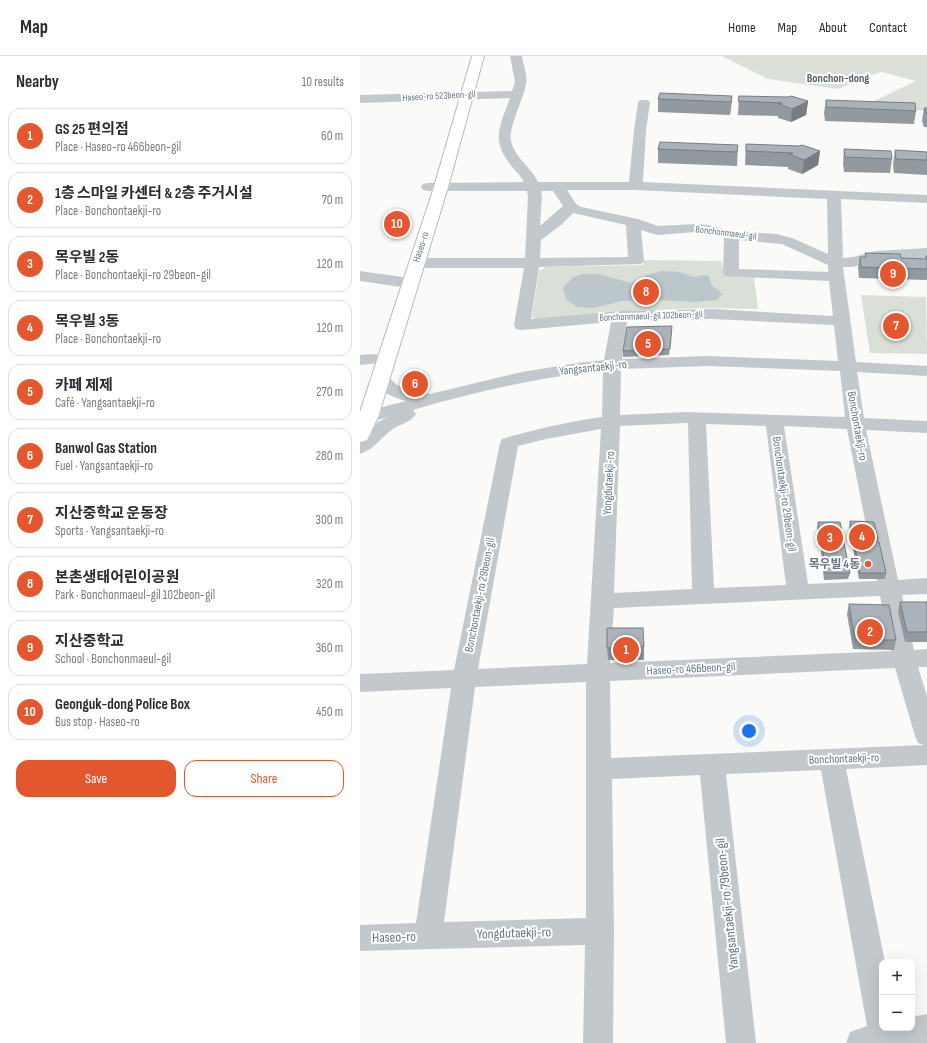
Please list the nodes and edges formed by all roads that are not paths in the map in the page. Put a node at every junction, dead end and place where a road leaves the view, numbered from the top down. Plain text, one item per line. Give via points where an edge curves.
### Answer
1 (468, 56) edge
2 (478, 56) edge
3 (516, 56) edge
4 (517, 94) junction
5 (461, 95) junction
6 (360, 99) edge
7 (644, 103) dead end
8 (449, 110) dead end
9 (431, 173) dead end
10 (533, 186) junction
11 (636, 186) junction
12 (435, 187) junction
13 (558, 187) junction
14 (834, 195) junction
15 (927, 199) edge
16 (422, 201) dead end
17 (571, 207) junction
18 (633, 222) junction
19 (415, 224) dead end
20 (732, 235) junction
21 (534, 238) junction
22 (927, 253) edge
23 (416, 263) junction
24 (532, 264) junction
25 (836, 270) junction
26 (360, 276) edge
27 (402, 282) junction
28 (620, 316) junction
29 (843, 321) junction
30 (366, 360) edge
31 (612, 364) junction
32 (848, 366) junction
33 (927, 371) edge
34 (380, 378) junction
35 (360, 393) edge
36 (432, 399) junction
37 (364, 418) edge
38 (698, 418) junction
39 (774, 420) junction
40 (611, 422) junction
41 (855, 423) junction
42 (927, 427) edge
43 (360, 436) edge
44 (360, 448) edge
45 (927, 586) edge
46 (889, 588) junction
47 (798, 592) junction
48 (703, 596) junction
49 (603, 601) junction
50 (927, 658) edge
51 (904, 660) junction
52 (598, 673) junction
53 (464, 679) junction
54 (360, 683) edge
55 (927, 736) edge
56 (927, 755) edge
57 (832, 759) junction
58 (712, 764) junction
59 (599, 769) junction
60 (600, 931) junction
61 (428, 936) junction
62 (360, 938) edge
63 (927, 1029) edge
64 (877, 1034) edge
65 (598, 1043) edge
66 (741, 1043) edge

1 - 5 main road, Haseo-ro
2 - 5 main road, Haseo-ro
3 - 4 street via 521,82
4 - 5 street, Haseo-ro 523beon-gil
4 - 10 street via 504,140 512,158
5 - 6 street, Haseo-ro 523beon-gil
5 - 8 main road, Haseo-ro
5 - 12 main road, Haseo-ro
7 - 11 street
9 - 12 main road, Haseo-ro
10 - 12 street
10 - 13 street
10 - 21 street, Bonchonmaeul-gil 102beon-gil
11 - 13 street
11 - 14 street
12 - 16 main road, Haseo-ro
12 - 23 main road, Haseo-ro
13 - 17 street
14 - 15 street
14 - 25 street, Bonchontaekji-ro
17 - 18 street, Bonchonmaeul-gil
17 - 21 street
18 - 20 street, Bonchonmaeul-gil via 657,231 696,228
18 - 24 street via 636,261
19 - 27 main road, Haseo-ro
20 - 25 street, Bonchonmaeul-gil via 787,241
20 - 25 street via 731,273
21 - 24 street, Bonchonmaeul-gil 102beon-gil
22 - 25 street, Bonchonmaeul-gil via 876,256
23 - 24 street
23 - 27 main road, Haseo-ro
24 - 28 street, Bonchonmaeul-gil 102beon-gil via 522,325
25 - 29 street, Bonchontaekji-ro
26 - 27 street
27 - 30 main road, Haseo-ro
27 - 34 main road, Haseo-ro
28 - 29 street, Bonchonmaeul-gil 102beon-gil via 712,314
28 - 31 street, Yongdutaekji-ro
29 - 32 street, Bonchontaekji-ro
30 - 35 main road, Haseo-ro
31 - 32 street, Yangsantaekji-ro via 740,360
31 - 36 street, Yangsantaekji-ro via 522,377
31 - 40 street, Yongdutaekji-ro
32 - 33 street, Yangsantaekji-ro
32 - 41 street, Bonchontaekji-ro
34 - 36 street via 391,391
34 - 37 main road, Haseo-ro
36 - 37 street, Yangsantaekji-ro
36 - 44 street via 385,426
37 - 43 main road, Haseo-ro
38 - 39 street, Bonchontaekji-ro 29beon-gil
38 - 40 street, Bonchontaekji-ro 29beon-gil
38 - 48 street
39 - 41 street, Bonchontaekji-ro 29beon-gil
39 - 47 street, Bonchontaekji-ro 29beon-gil
40 - 49 street, Yongdutaekji-ro
40 - 53 street, Bonchontaekji-ro 29beon-gil via 529,436 509,443
41 - 42 street, Bonchontaekji-ro 29beon-gil
41 - 46 street, Bonchontaekji-ro
45 - 46 street
46 - 47 street
46 - 51 street, Bonchontaekji-ro
47 - 48 street
48 - 49 street
49 - 52 street, Yongdutaekji-ro
50 - 51 street, Haseo-ro 466beon-gil
51 - 52 street, Haseo-ro 466beon-gil
51 - 55 street, Bonchontaekji-ro
52 - 53 street, Haseo-ro 466beon-gil
52 - 59 street, Yongdutaekji-ro
53 - 54 street, Haseo-ro 466beon-gil
53 - 61 street, Bonchontaekji-ro 29beon-gil
56 - 57 street, Bonchontaekji-ro
57 - 58 street, Bonchontaekji-ro
57 - 64 street
58 - 59 street
58 - 66 street, Yangsantaekji-ro 79beon-gil
59 - 60 street, Yongdutaekji-ro
60 - 61 street, Yongdutaekji-ro
60 - 65 street, Yongdutaekji-ro
61 - 62 street, Haseo-ro
63 - 64 street

